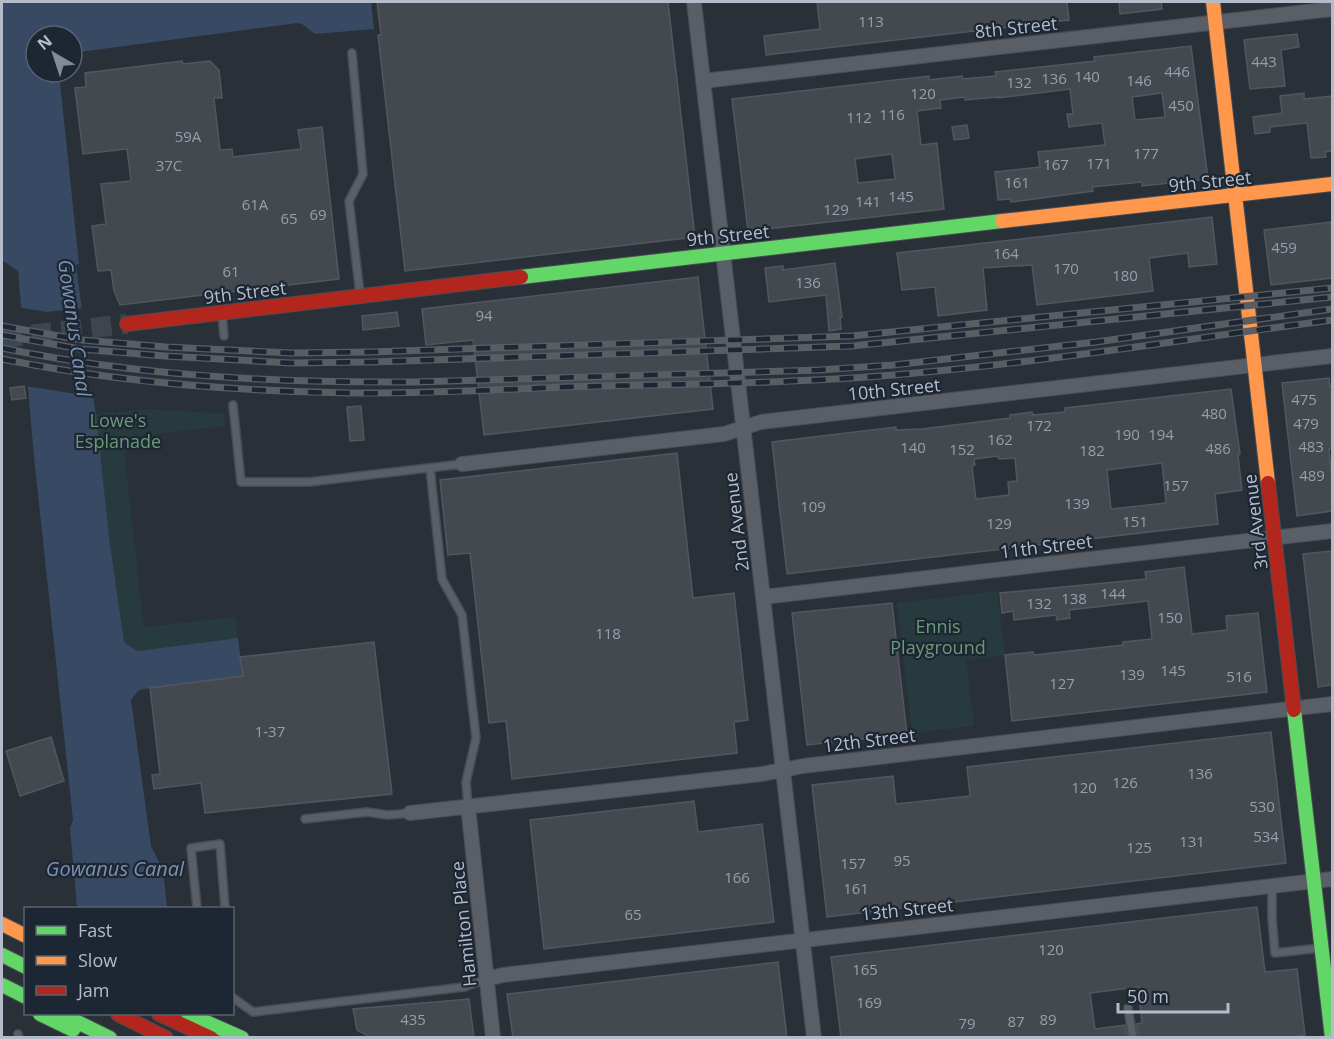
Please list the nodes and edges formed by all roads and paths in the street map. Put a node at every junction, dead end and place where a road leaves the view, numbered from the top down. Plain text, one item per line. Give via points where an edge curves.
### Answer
1 (694, 2) edge
2 (1212, 2) edge
3 (1332, 9) edge
4 (1215, 23) junction
5 (352, 53) dead end
6 (703, 81) junction
7 (1332, 184) edge
8 (1235, 196) junction
9 (724, 254) junction
10 (360, 297) junction
11 (222, 313) junction
12 (127, 324) tunnel mouth
13 (224, 336) dead end
14 (1332, 356) edge
15 (1255, 366) junction
16 (233, 405) dead end
17 (744, 428) junction
18 (462, 464) joint
19 (429, 468) junction
20 (1332, 531) edge
21 (1275, 538) junction
22 (763, 597) junction
23 (1332, 705) edge
24 (1294, 709) junction
25 (783, 770) junction
26 (468, 806) junction
27 (410, 813) joint
28 (305, 819) dead end
29 (1332, 879) edge
30 (1314, 881) junction
31 (1272, 886) junction
32 (197, 907) edge
33 (225, 907) edge
34 (2, 924) edge
35 (24, 935) edge
36 (2, 938) edge
37 (802, 939) junction
38 (1322, 947) junction
39 (24, 949) edge
40 (2, 956) edge
41 (24, 966) edge
42 (487, 979) junction
43 (2, 985) edge
44 (2, 994) edge
45 (24, 996) edge
46 (234, 999) edge
47 (24, 1005) edge
48 (1128, 1008) dead end
49 (42, 1015) edge
50 (63, 1015) edge
51 (120, 1015) edge
52 (161, 1015) edge
53 (190, 1015) edge
54 (88, 1038) edge
55 (110, 1038) edge
56 (166, 1038) edge
57 (211, 1038) edge
58 (242, 1038) edge
59 (493, 1038) edge
60 (814, 1038) edge
61 (1133, 1038) edge
62 (1332, 1038) edge

1 - 6 street, 2nd Avenue
2 - 4 main road, 3rd Avenue
3 - 4 street, 8th Street
4 - 6 street, 8th Street
4 - 8 main road, 3rd Avenue
5 - 10 lane via 363,174 349,201
6 - 9 street, 2nd Avenue
7 - 8 main road, 9th Street
8 - 9 main road, 9th Street
8 - 15 main road, 3rd Avenue
9 - 10 main road, 9th Street
9 - 17 street, 2nd Avenue
10 - 11 main road, 9th Street
11 - 12 main road, 9th Street
11 - 13 lane
14 - 15 street, 10th Street
15 - 17 street, 10th Street via 761,422
15 - 21 main road, 3rd Avenue
16 - 19 lane via 241,482 309,482
17 - 18 street, 10th Street via 724,434
17 - 22 street, 2nd Avenue
18 - 19 lane
19 - 26 lane via 442,579 462,615 476,738 466,782
20 - 21 street, 11th Street
21 - 22 street, 11th Street
21 - 24 main road, 3rd Avenue
22 - 25 street, 2nd Avenue
23 - 24 street, 12th Street
24 - 25 street, 12th Street
24 - 30 main road, 3rd Avenue
25 - 26 street, 12th Street
25 - 37 street, 2nd Avenue
26 - 27 street, 12th Street
26 - 42 street, Hamilton Place
27 - 28 lane via 367,812
29 - 30 street, 13th Street
30 - 31 street, 13th Street
30 - 38 main road, 3rd Avenue
31 - 37 street, 13th Street
31 - 38 lane via 1275,953
32 - 33 lane via 191,848 220,844
34 - 35 main road
36 - 39 main road
37 - 42 street, 13th Street
37 - 60 street, 2nd Avenue
38 - 62 main road, 3rd Avenue
40 - 41 main road
42 - 46 lane via 464,987 253,1012
42 - 59 street, Hamilton Place
43 - 45 main road
44 - 47 main road
48 - 61 lane
49 - 54 main road
50 - 55 main road
51 - 56 main road
52 - 57 main road
53 - 58 main road

